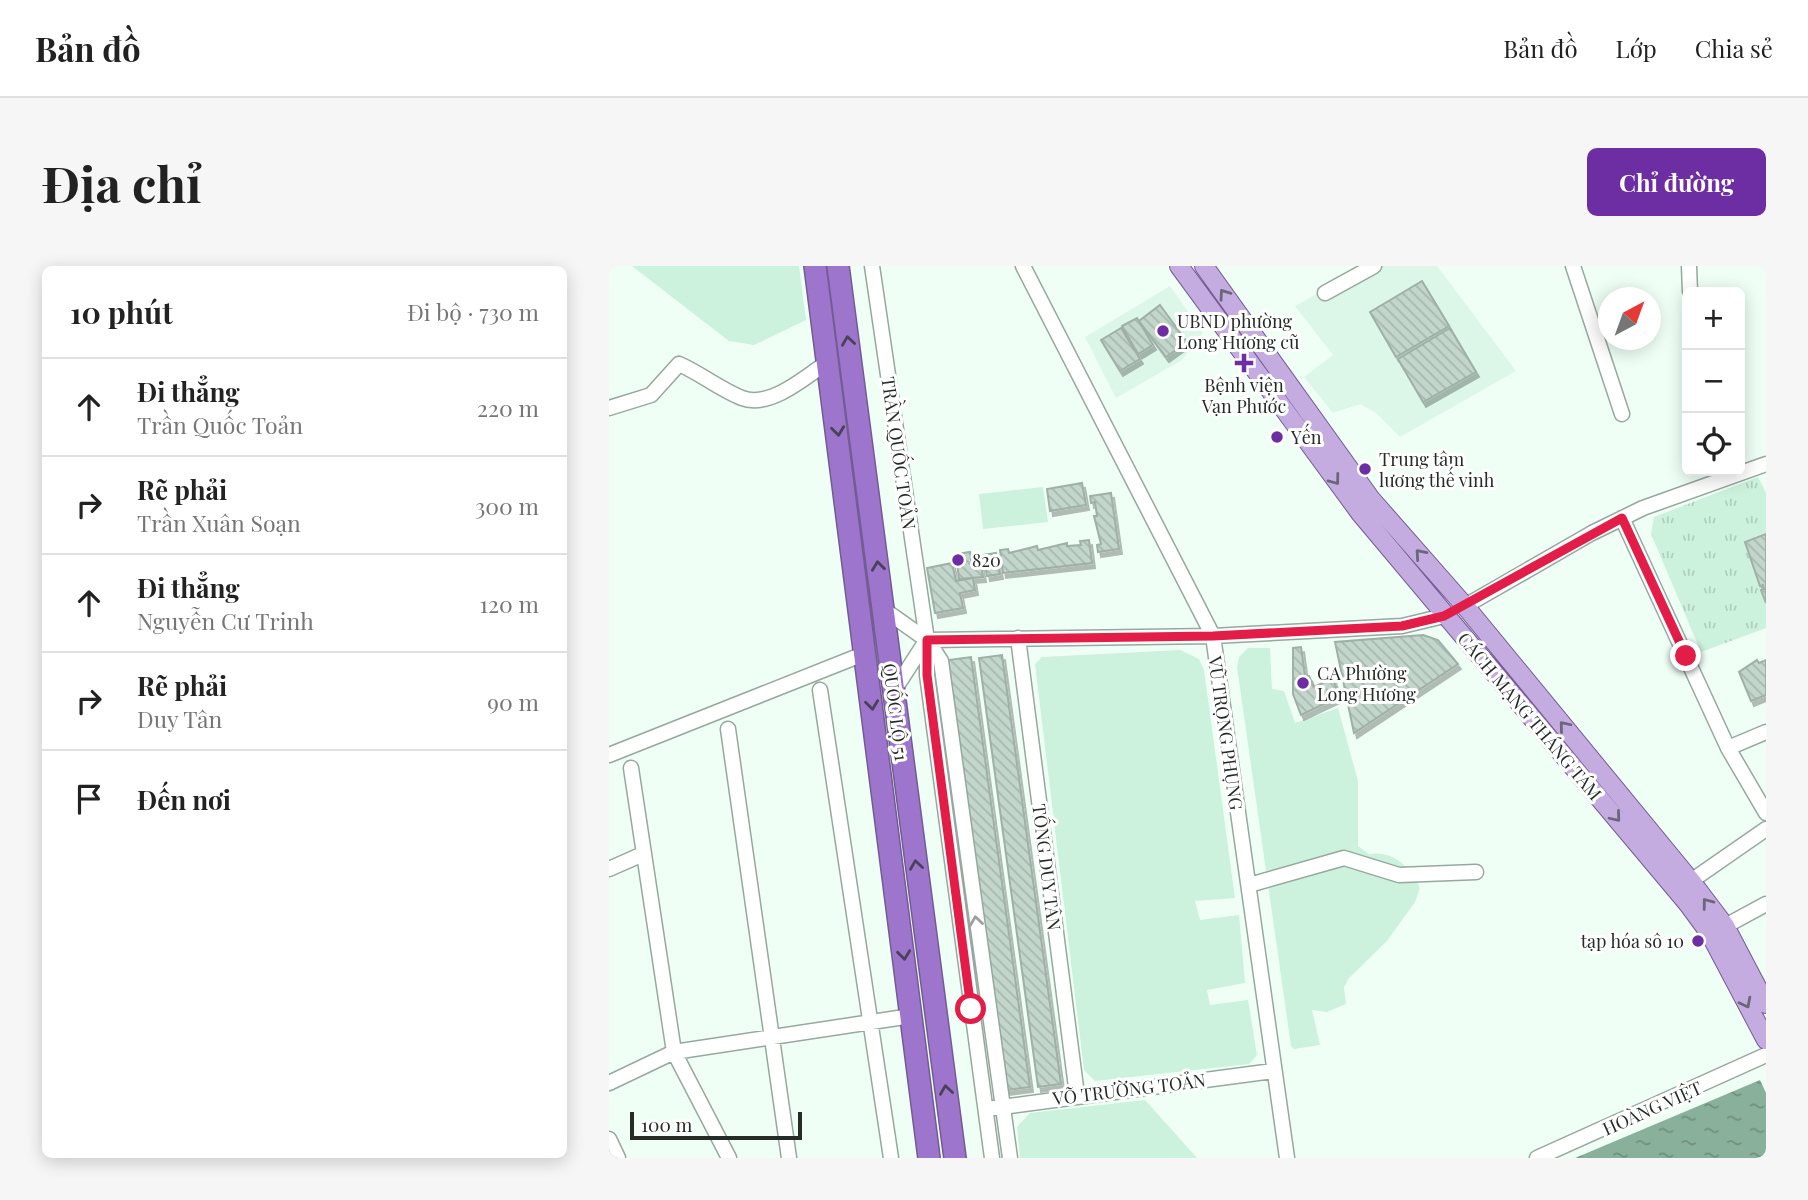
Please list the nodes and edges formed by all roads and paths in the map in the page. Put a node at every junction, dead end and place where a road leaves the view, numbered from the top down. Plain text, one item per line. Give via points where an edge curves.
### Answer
1 (815, 266) edge
2 (838, 266) edge
3 (872, 266) edge
4 (1023, 266) edge
5 (1179, 266) edge
6 (1204, 266) edge
7 (1374, 266) edge
8 (1573, 266) edge
9 (1689, 266) edge
10 (1690, 287) edge
11 (1325, 293) dead end
12 (829, 361) junction
13 (609, 408) edge
14 (1622, 414) dead end
15 (1766, 464) edge
16 (1622, 518) junction
17 (1465, 606) junction
18 (883, 609) junction
19 (1444, 616) junction
20 (1213, 636) junction
21 (1018, 638) junction
22 (927, 640) junction
23 (866, 653) junction
24 (820, 690) dead end
25 (893, 693) junction
26 (728, 729) dead end
27 (1766, 732) edge
28 (1728, 748) junction
29 (609, 755) edge
30 (631, 768) dead end
31 (958, 794) junction
32 (942, 796) junction
33 (1766, 813) edge
34 (1766, 829) edge
35 (643, 854) junction
36 (609, 869) edge
37 (1476, 872) dead end
38 (1691, 881) junction
39 (1248, 885) junction
40 (1766, 904) edge
41 (1718, 930) junction
42 (981, 954) junction
43 (964, 958) junction
44 (1766, 1004) edge
45 (911, 1016) junction
46 (871, 1021) junction
47 (773, 1035) junction
48 (1766, 1040) edge
49 (674, 1052) junction
50 (1766, 1055) edge
51 (1273, 1071) junction
52 (609, 1083) edge
53 (1077, 1095) junction
54 (1002, 1107) junction
55 (984, 1109) junction
56 (609, 1139) edge
57 (618, 1158) edge
58 (729, 1158) edge
59 (789, 1158) edge
60 (891, 1158) edge
61 (929, 1158) edge
62 (955, 1158) edge
63 (992, 1158) edge
64 (1010, 1158) edge
65 (1287, 1158) edge
66 (1537, 1158) edge

1 - 12 highway, QUỐC LỘ 51
18 -> 2 highway, QUỐC LỘ 51
3 - 22 street, TRẦN QUỐC TOẢN
4 - 20 street, VŨ TRỌNG PHỤNG
5 -> 19 main road, CÁCH MẠNG THÁNG TÁM via 1360,513
17 -> 6 main road, CÁCH MẠNG THÁNG TÁM via 1371,499
7 - 11 street
8 - 14 street
9 - 10 street
12 - 13 street via 764,399 742,398 679,364 651,395
12 -> 23 highway, QUỐC LỘ 51
15 - 16 street
16 - 17 street
16 - 28 street
17 - 19 main road
38 -> 17 main road, CÁCH MẠNG THÁNG TÁM
18 - 22 street
18 - 25 highway, QUỐC LỘ 51
19 - 20 street via 1402,626
19 -> 41 main road, CÁCH MẠNG THÁNG TÁM
20 - 21 street
20 - 39 street, VŨ TRỌNG PHỤNG
21 - 22 street
21 - 53 street, TỐNG DUY TÂN
22 - 25 street
22 - 31 street, TRẦN QUỐC TOẢN via 941,661
22 - 32 street, TRẦN QUỐC TOẢN
23 - 29 street
23 -> 45 highway, QUỐC LỘ 51
24 - 46 street
62 -> 25 highway, QUỐC LỘ 51
26 - 47 street
27 - 28 street
28 - 33 street
30 - 35 street
31 - 32 street
42 -> 31 street, TRẦN QUỐC TOẢN
32 - 43 street, TRẦN QUỐC TOẢN
34 - 38 street
35 - 36 street
35 - 49 street
37 - 39 street via 1399,875 1347,858
41 -> 38 main road, CÁCH MẠNG THÁNG TÁM
39 - 51 street, VŨ TRỌNG PHỤNG
40 - 41 street
41 - 44 main road, CÁCH MẠNG THÁNG TÁM
41 -> 48 main road, CÁCH MẠNG THÁNG TÁM
42 - 43 street
42 - 54 street, TRẦN QUỐC TOẢN
43 - 55 street, TRẦN QUỐC TOẢN
45 - 46 street
45 - 61 highway, QUỐC LỘ 51
46 - 47 street
46 - 60 street
47 - 49 street
47 - 59 street
49 - 52 street
49 - 58 street
50 - 66 street, HOÀNG VIỆT
51 - 53 street, VÕ TRƯỜNG TOẢN
51 - 65 street, VŨ TRỌNG PHỤNG
53 - 54 street, VÕ TRƯỜNG TOẢN
54 - 55 street, VÕ TRƯỜNG TOẢN
54 - 64 street, TRẦN QUỐC TOẢN
55 - 63 street, TRẦN QUỐC TOẢN
56 - 57 street

